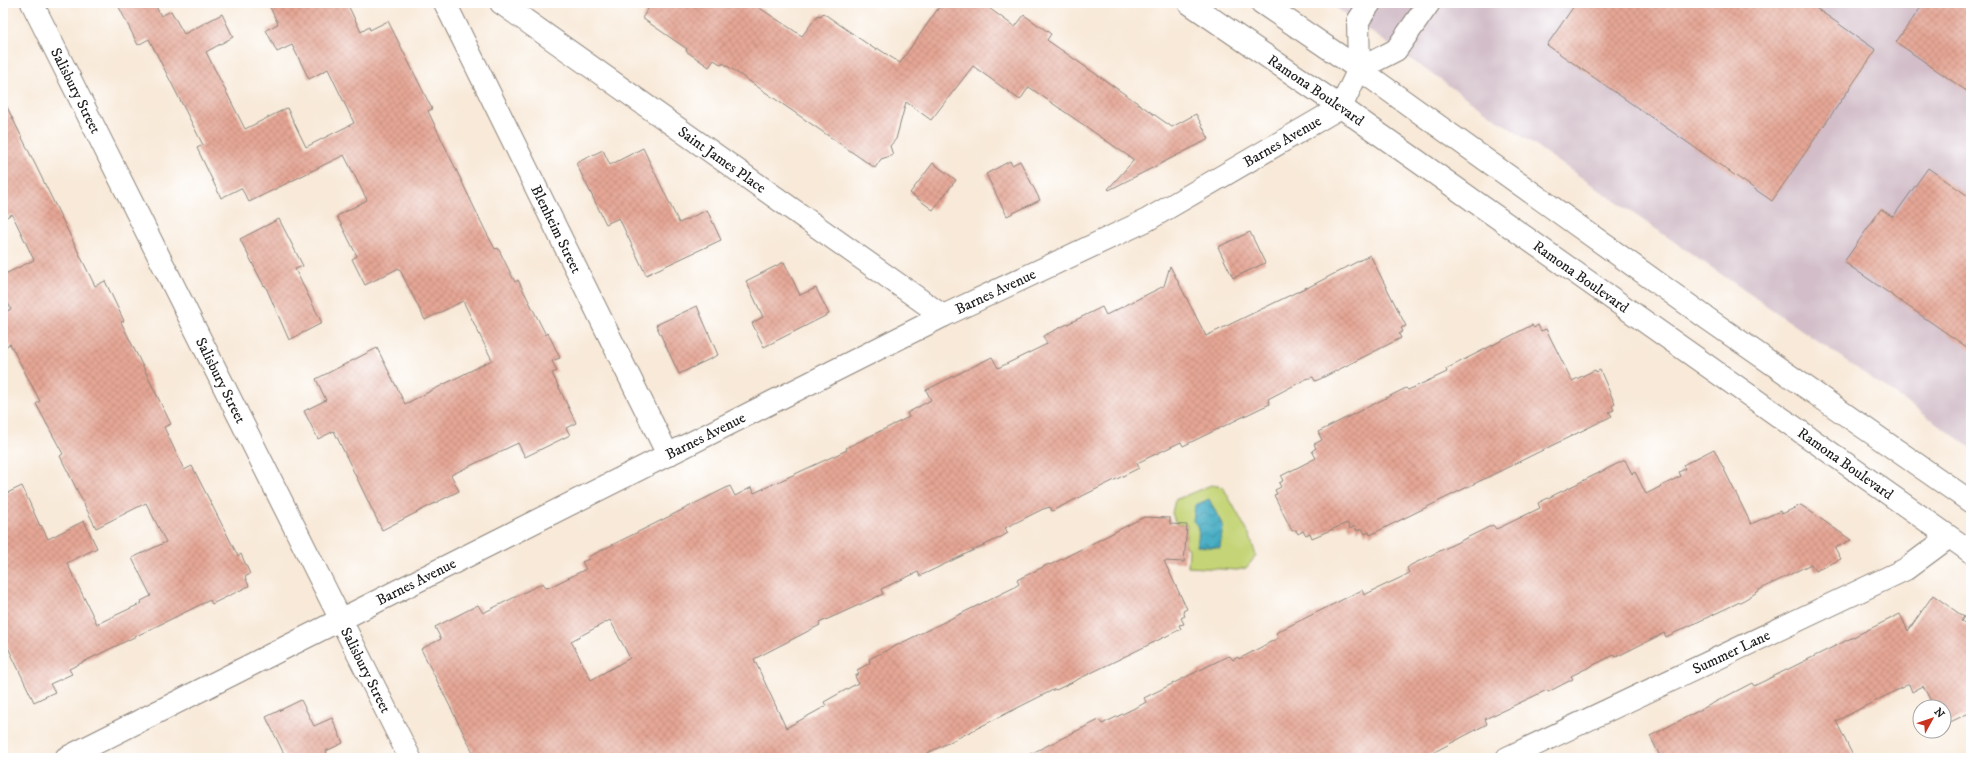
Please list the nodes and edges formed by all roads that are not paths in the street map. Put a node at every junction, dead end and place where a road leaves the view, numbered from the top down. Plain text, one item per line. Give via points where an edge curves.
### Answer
1 (32, 3) edge
2 (445, 3) edge
3 (501, 3) edge
4 (1189, 3) edge
5 (1262, 3) edge
6 (1370, 3) edge
7 (1429, 3) edge
8 (1359, 70) junction
9 (1341, 107) junction
10 (943, 316) junction
11 (668, 455) junction
12 (1971, 502) edge
13 (1949, 537) junction
14 (1971, 552) edge
15 (340, 619) junction
16 (66, 758) edge
17 (410, 758) edge
18 (1507, 758) edge

1 - 15 street, Salisbury Street
2 - 11 street, Blenheim Street
3 - 10 street, Saint James Place
4 - 9 street, Ramona Boulevard
5 - 8 street
6 - 8 street via 1358,21
7 - 8 street via 1396,50
8 - 9 street
8 - 12 street via 1702,315
9 - 10 street, Barnes Avenue via 1147,220
9 - 13 street, Ramona Boulevard
10 - 11 street, Barnes Avenue
11 - 15 street, Barnes Avenue
13 - 14 street, Ramona Boulevard
13 - 18 street, Summer Lane via 1906,568
15 - 16 street, Barnes Avenue
15 - 17 street, Salisbury Street

